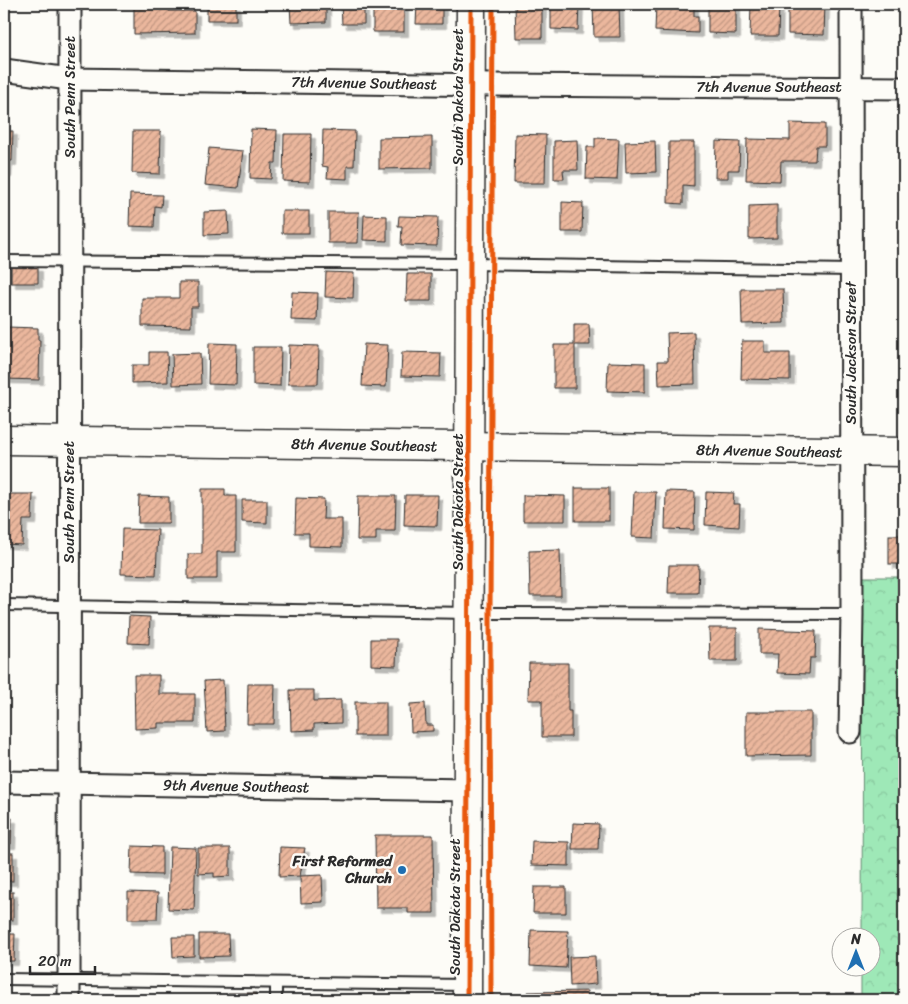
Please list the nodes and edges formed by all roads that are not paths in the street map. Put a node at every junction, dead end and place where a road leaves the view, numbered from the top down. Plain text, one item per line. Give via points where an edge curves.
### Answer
1 (70, 4) edge
2 (471, 4) edge
3 (850, 4) edge
4 (4, 70) edge
5 (69, 79) junction
6 (471, 85) junction
7 (850, 88) junction
8 (904, 88) edge
9 (4, 261) edge
10 (70, 261) junction
11 (471, 264) junction
12 (851, 270) junction
13 (4, 440) edge
14 (69, 441) junction
15 (470, 446) junction
16 (850, 452) junction
17 (904, 452) edge
18 (4, 605) edge
19 (69, 606) junction
20 (470, 613) junction
21 (852, 614) junction
22 (850, 732) dead end
23 (4, 782) edge
24 (70, 783) junction
25 (468, 790) junction
26 (4, 979) edge
27 (276, 983) junction
28 (69, 990) edge
29 (467, 993) edge
30 (276, 1000) edge

1 - 5 street, South Penn Street
2 - 6 street, South Dakota Street
3 - 7 street, South Jackson Street
4 - 5 street, 7th Avenue Southeast
5 - 6 street, 7th Avenue Southeast
5 - 10 street, South Penn Street
6 - 7 street, 7th Avenue Southeast
6 - 11 street, South Dakota Street
7 - 8 street, 7th Avenue Southeast
7 - 12 street, South Jackson Street
9 - 10 lane
10 - 11 lane
10 - 14 street, South Penn Street
11 - 12 lane
11 - 15 street, South Dakota Street
12 - 16 street, South Jackson Street
13 - 14 street, 8th Avenue Southeast
14 - 15 street, 8th Avenue Southeast
14 - 19 street, South Penn Street
15 - 16 street, 8th Avenue Southeast
15 - 20 street, South Dakota Street
16 - 17 street, 8th Avenue Southeast
16 - 21 street, South Jackson Street
18 - 19 lane
19 - 20 lane
19 - 24 street, South Penn Street
20 - 21 lane
20 - 25 street, South Dakota Street
21 - 22 street, South Jackson Street
23 - 24 street, 9th Avenue Southeast
24 - 25 street, 9th Avenue Southeast
24 - 28 street, South Penn Street
25 - 29 street, South Dakota Street
26 - 28 lane
27 - 28 lane
27 - 29 lane
27 - 30 lane

